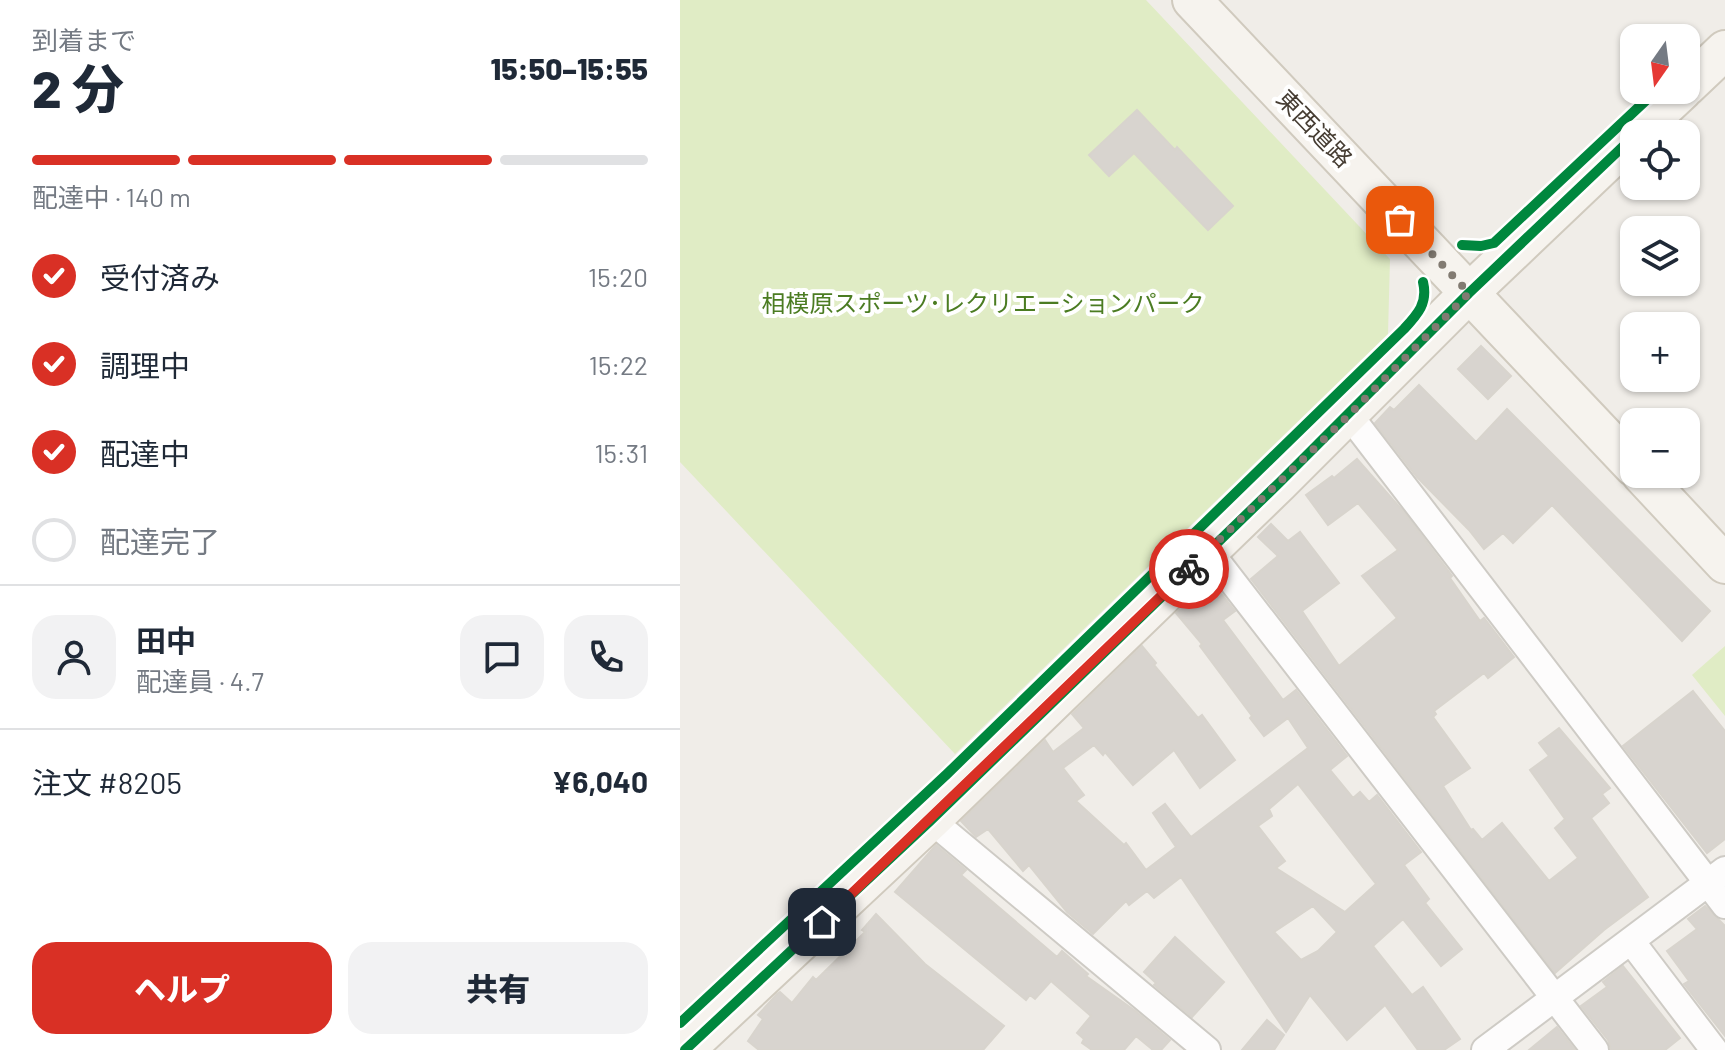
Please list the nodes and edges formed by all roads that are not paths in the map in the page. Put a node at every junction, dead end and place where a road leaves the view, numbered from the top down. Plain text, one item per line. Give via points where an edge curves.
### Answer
1 (1192, 0) edge
2 (1725, 50) edge
3 (1700, 73) edge
4 (1667, 104) edge
5 (1651, 120) edge
6 (1620, 149) edge
7 (1469, 293) junction
8 (1349, 415) junction
9 (1620, 452) edge
10 (1654, 488) edge
11 (1208, 550) junction
12 (1725, 564) edge
13 (931, 820) junction
14 (1716, 876) edge
15 (1725, 905) edge
16 (1631, 941) junction
17 (1555, 999) junction
18 (685, 1050) edge
19 (1207, 1050) edge
20 (1485, 1050) edge
21 (1595, 1050) edge
22 (1714, 1050) edge

1 - 7 street, 東西道路
2 - 3 street
4 - 5 street
6 - 7 street
7 - 8 street
7 - 9 street, 東西道路
8 - 11 street
8 - 14 street
10 - 12 street
11 - 13 street
11 - 17 street
13 - 18 street
13 - 19 street
14 - 15 street
14 - 16 street
16 - 17 street
16 - 22 street
17 - 20 street
17 - 21 street

